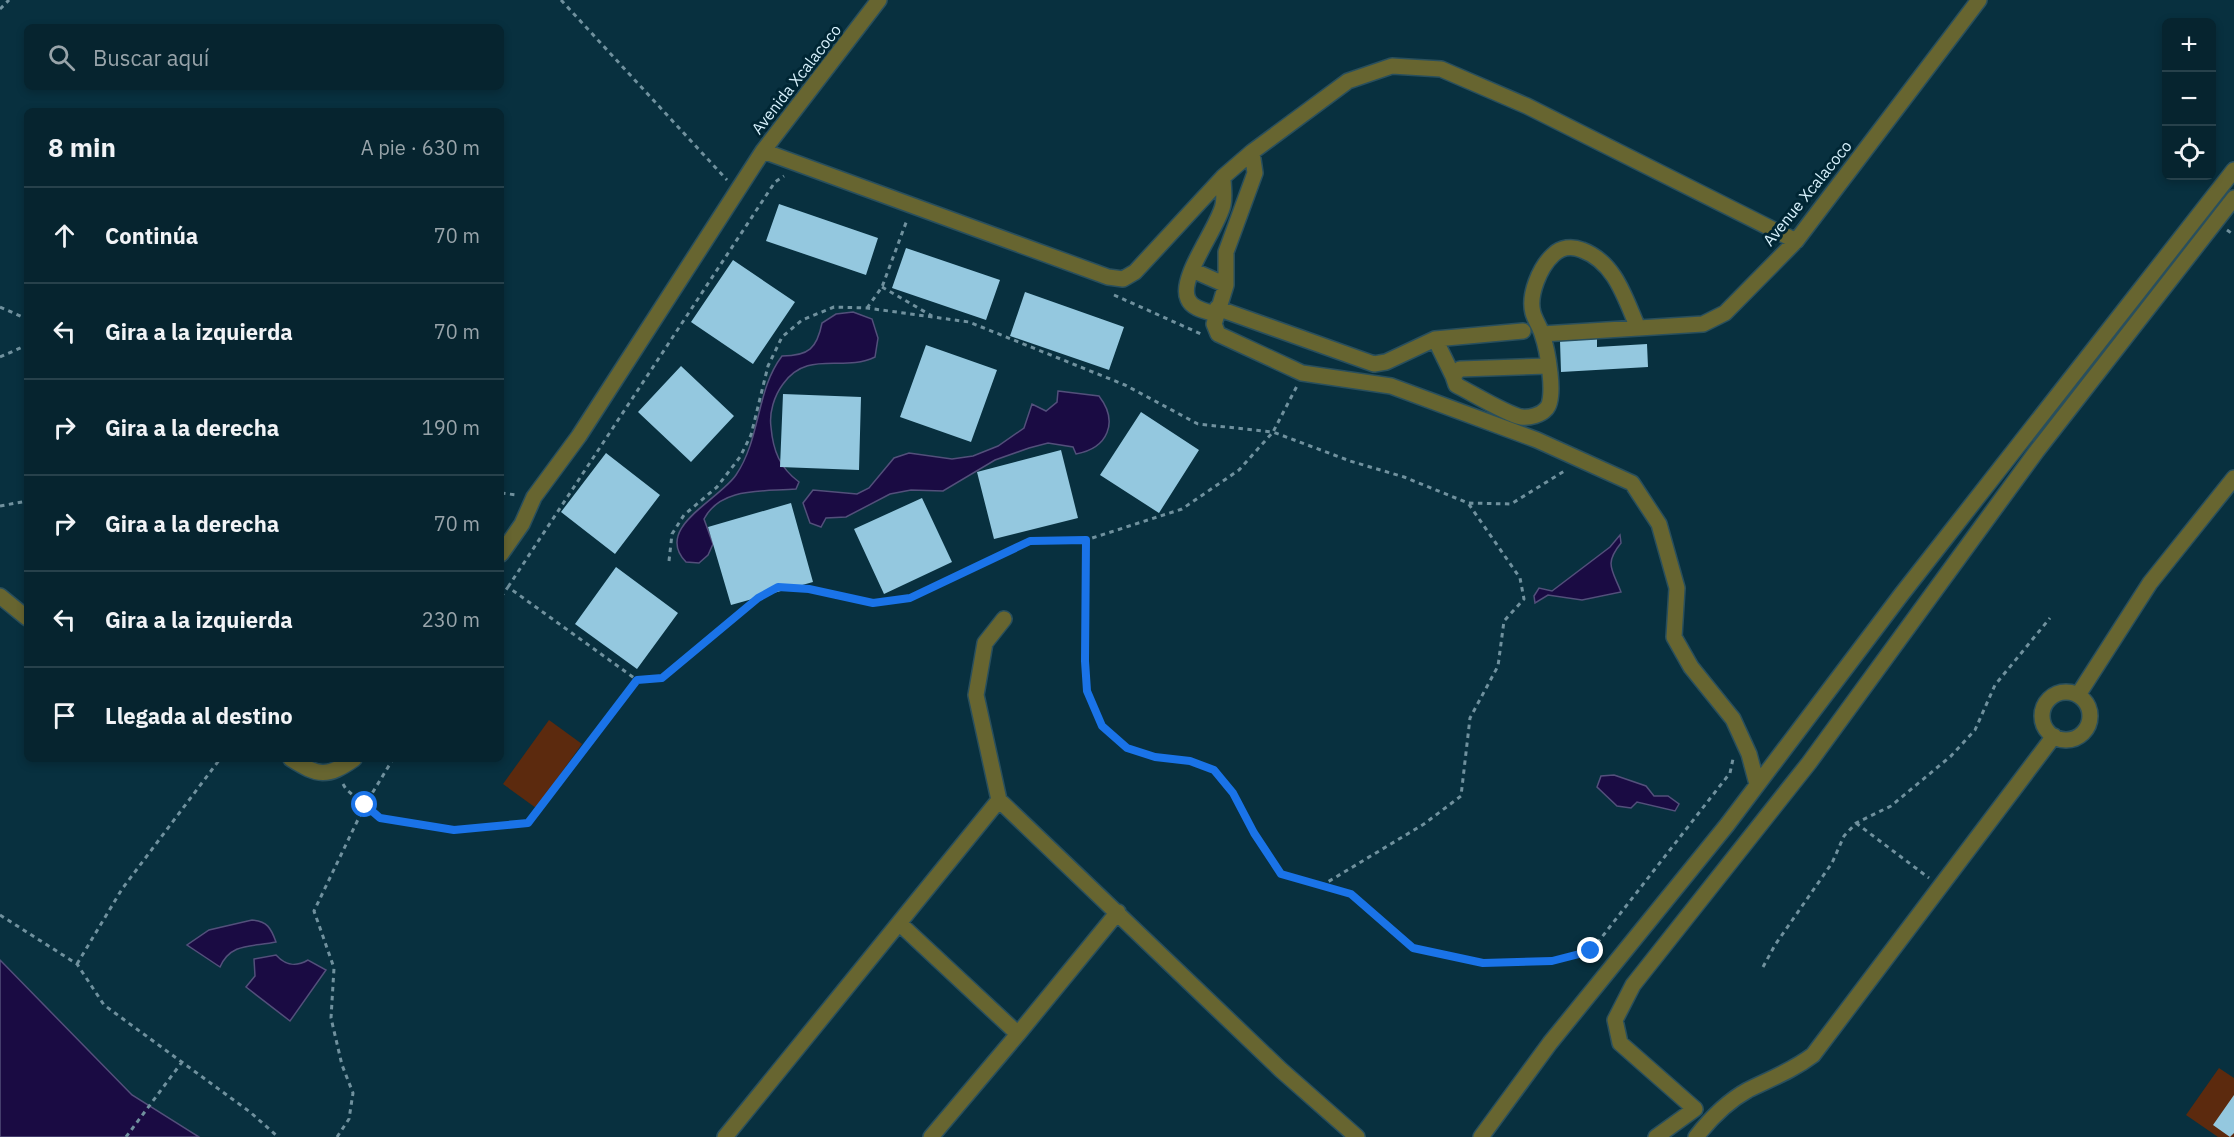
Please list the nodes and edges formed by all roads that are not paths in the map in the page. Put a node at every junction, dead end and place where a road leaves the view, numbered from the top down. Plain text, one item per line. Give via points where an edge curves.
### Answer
1 (879, 0) edge
2 (1979, 0) edge
3 (763, 151) junction
4 (1252, 152) junction
5 (2234, 170) edge
6 (1223, 177) junction
7 (2234, 198) edge
8 (1796, 241) junction
9 (1192, 270) junction
10 (1226, 285) junction
11 (1216, 311) junction
12 (1638, 328) junction
13 (1523, 331) dead end
14 (1542, 334) junction
15 (1435, 339) junction
16 (1548, 366) junction
17 (1453, 376) junction
18 (2234, 478) edge
19 (504, 550) edge
20 (0, 597) edge
21 (24, 616) edge
22 (1004, 619) dead end
23 (2078, 695) junction
24 (2054, 736) junction
25 (296, 762) edge
26 (350, 762) edge
27 (1757, 784) junction
28 (999, 800) junction
29 (1118, 912) junction
30 (899, 923) junction
31 (1018, 1034) junction
32 (1695, 1109) junction
33 (1709, 1120) junction
34 (725, 1137) edge
35 (932, 1137) edge
36 (1357, 1137) edge
37 (1481, 1137) edge
38 (1656, 1137) edge
39 (1696, 1137) edge

1 - 3 street, Avenida Xcalacoco
2 - 8 street, Avenue Xcalacoco
3 - 6 street via 1108,277 1123,279 1135,272
3 - 19 street, Avenida Xcalacoco via 579,436 534,497
4 - 6 street
4 - 8 street via 1348,81 1392,66 1441,69 1527,106
4 - 10 street via 1255,173 1226,252
5 - 27 street
6 - 9 street via 1224,204
7 - 32 street via 2036,452 1809,763 1633,984 1615,1020 1620,1043
8 - 12 street, Avenue Xcalacoco via 1725,313 1703,324
9 - 10 street
9 - 11 street via 1185,290 1188,300 1196,307
10 - 11 street
11 - 15 street via 1374,364
11 - 27 street via 1214,324 1218,333 1302,373 1391,386 1537,440 1632,483 1659,524 1677,588 1674,637 1733,719
12 - 14 street, Avenue Xcalacoco
12 - 14 street via 1608,267 1595,255 1576,248 1559,249 1545,262 1533,298 1533,312
13 - 15 street
14 - 16 street
15 - 17 street
16 - 17 street via 1460,369
16 - 17 street via 1552,393 1548,408 1537,416 1521,417 1456,385
18 - 23 street via 2150,583
20 - 21 street
22 - 28 street via 985,643 976,695
23 - 24 street via 2087,706 2086,728 2068,739
23 - 24 street via 2063,692 2045,704 2044,725
24 - 33 street via 1813,1055 1795,1069 1745,1092
25 - 26 street via 312,772 337,771
27 - 37 street via 1550,1043
28 - 29 street
28 - 30 street
29 - 31 street
29 - 36 street via 1281,1070
30 - 31 street
30 - 34 street
31 - 35 street
32 - 33 street
32 - 38 street
33 - 39 street

